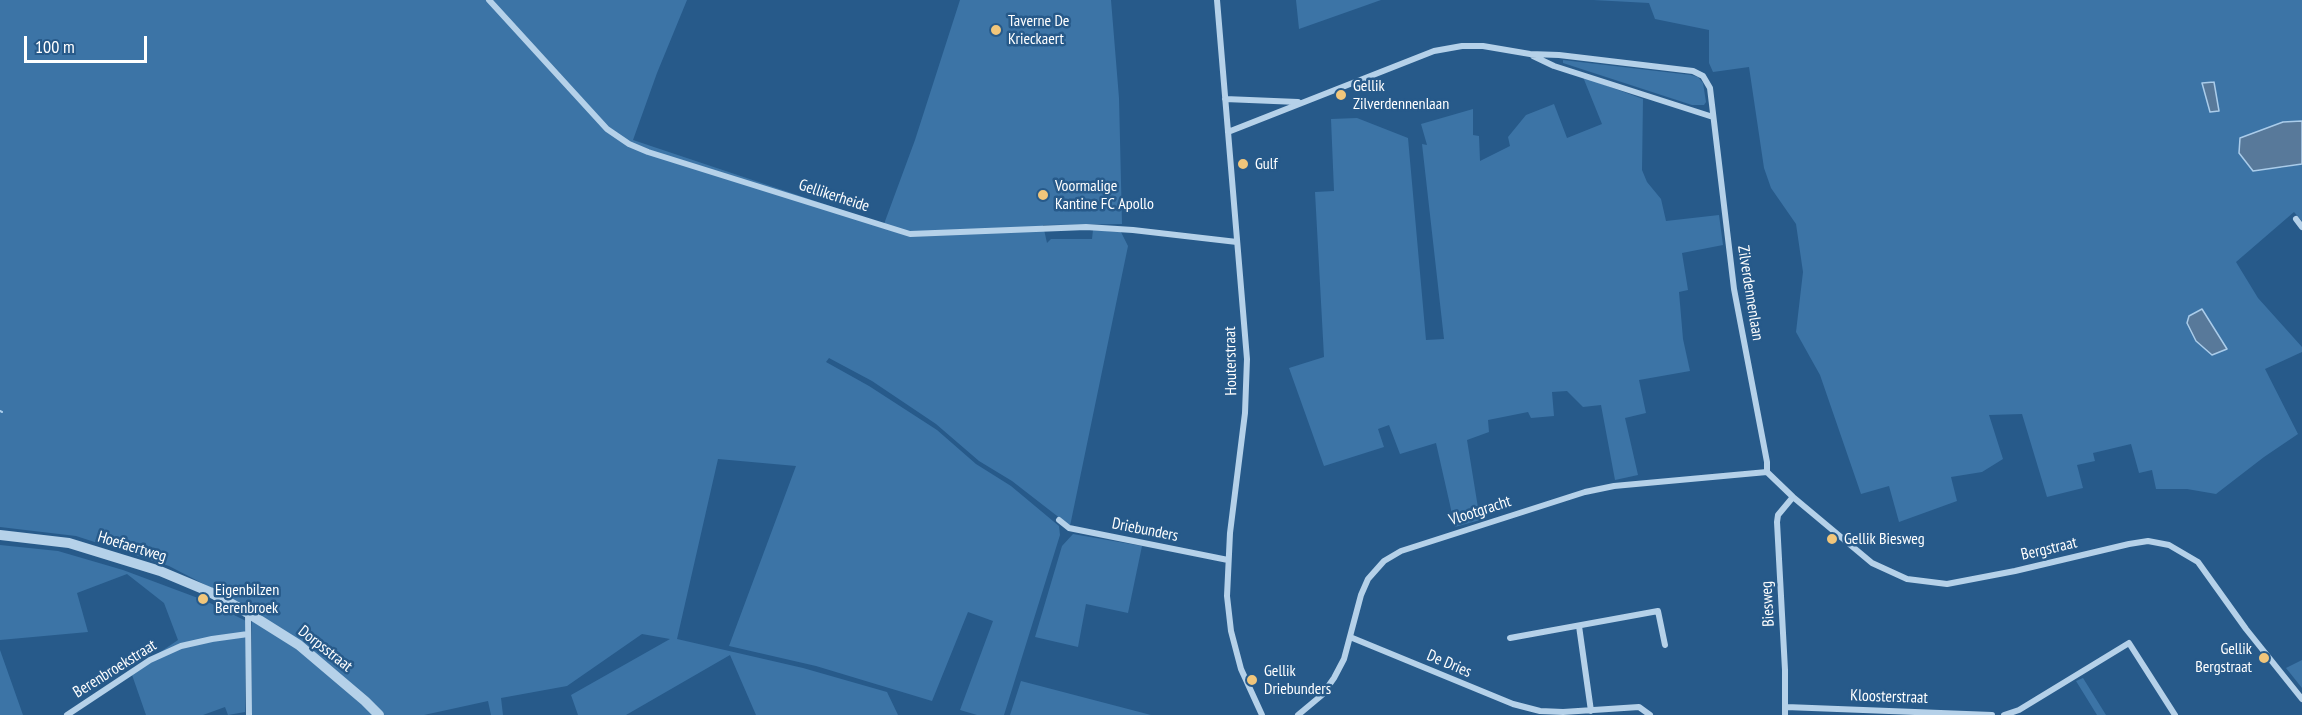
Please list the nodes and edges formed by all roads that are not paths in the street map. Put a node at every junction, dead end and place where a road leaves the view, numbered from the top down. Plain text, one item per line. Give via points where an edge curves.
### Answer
1 (489, 0) edge
2 (1217, 0) edge
3 (1530, 54) junction
4 (1225, 99) junction
5 (1302, 102) junction
6 (1713, 117) junction
7 (1228, 132) junction
8 (2296, 219) dead end
9 (2302, 227) edge
10 (1237, 242) junction
11 (1767, 472) junction
12 (1793, 497) junction
13 (1059, 520) dead end
14 (0, 535) edge
15 (1228, 560) junction
16 (248, 613) junction
17 (1579, 626) junction
18 (248, 634) junction
19 (1350, 637) junction
20 (1510, 638) dead end
21 (1665, 645) dead end
22 (2302, 699) edge
23 (1786, 707) junction
24 (1591, 711) junction
25 (1539, 713) edge
26 (1650, 714) edge
27 (67, 715) edge
28 (249, 715) edge
29 (379, 715) edge
30 (1262, 715) edge
31 (1298, 715) edge
32 (1785, 715) edge
33 (1992, 715) edge
34 (2004, 715) edge
35 (2175, 715) edge

1 - 10 street, Gellikerheide via 607,129 648,152 910,234 1086,227
2 - 4 street, Houterstraat
3 - 5 street, Zilverdennenlaan via 1483,46 1434,51
3 - 6 street, Zilverdennenlaan via 1554,66
3 - 6 street, Zilverdennenlaan via 1693,71 1703,76 1710,88
4 - 5 street, Zilverdennenlaan
4 - 7 street, Houterstraat
5 - 7 street, Zilverdennenlaan
6 - 11 street, Zilverdennenlaan via 1734,289
7 - 10 street, Houterstraat
8 - 9 street
10 - 15 street, Houterstraat via 1247,385
11 - 12 street, Bergstraat
11 - 19 street, Vlootgracht via 1585,492 1401,550 1368,579
12 - 22 street, Bergstraat via 1872,563 1907,579 1947,584 2129,544 2169,544 2198,562
12 - 23 street, Biesweg via 1777,522
13 - 15 street, Driebunders via 1069,528
14 - 16 street, Hoefaertweg via 69,543 160,571
15 - 30 street, Houterstraat via 1231,631 1241,669
16 - 18 street
16 - 29 street, Dorpsstraat via 299,645
17 - 20 street
17 - 21 street via 1658,611
17 - 24 street
18 - 27 street, Berenbroekstraat via 181,646 150,660
18 - 28 street
19 - 25 street, De Dries
19 - 31 street, Vlootgracht via 1334,678 1322,695
23 - 32 street, Biesweg
23 - 33 street, Kloosterstraat
24 - 25 street, De Dries
24 - 26 street, De Dries via 1640,707
34 - 35 street via 2019,710 2129,643

